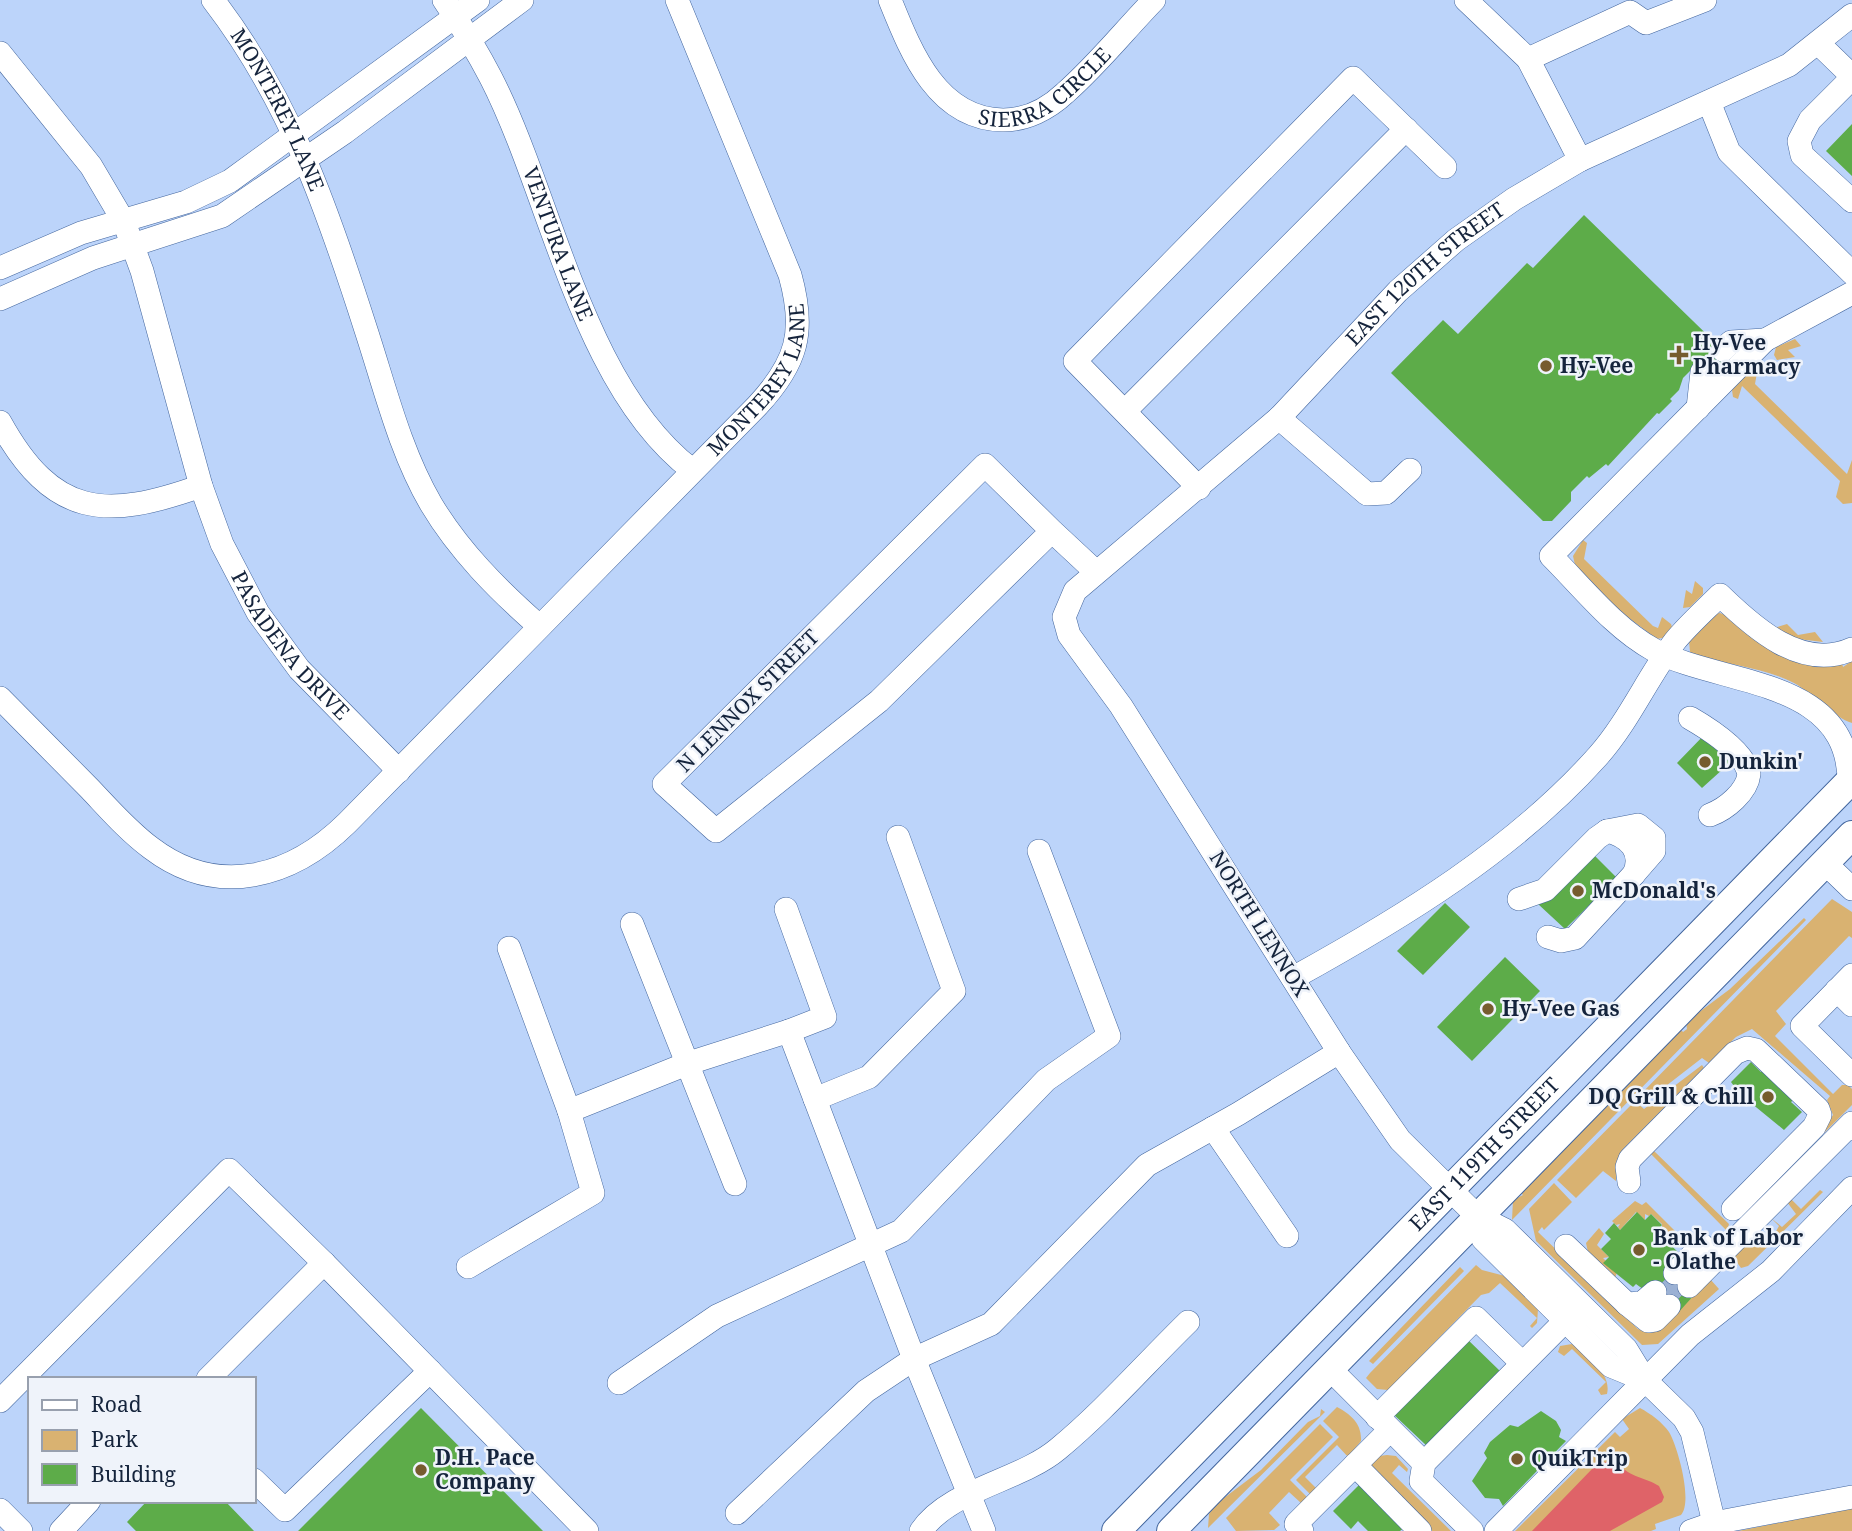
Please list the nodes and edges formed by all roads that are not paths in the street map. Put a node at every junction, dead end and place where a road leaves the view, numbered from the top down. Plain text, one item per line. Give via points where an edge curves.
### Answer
1 (213, 0) edge
2 (478, 0) edge
3 (522, 0) edge
4 (677, 0) edge
5 (890, 0) edge
6 (1154, 0) edge
7 (1466, 0) edge
8 (1705, 0) edge
9 (450, 8) edge
10 (1852, 15) edge
11 (469, 40) junction
12 (1819, 44) junction
13 (0, 53) edge
14 (1528, 60) junction
15 (1852, 77) edge
16 (1709, 102) junction
17 (1406, 129) junction
18 (295, 134) junction
19 (306, 159) junction
20 (1580, 160) junction
21 (1445, 167) dead end
22 (1852, 201) edge
23 (124, 222) junction
24 (132, 245) junction
25 (0, 268) edge
26 (1852, 273) edge
27 (1852, 293) edge
28 (0, 299) edge
29 (1765, 340) junction
30 (1723, 351) dead end
31 (1705, 368) dead end
32 (1698, 408) junction
33 (1125, 411) junction
34 (1279, 418) junction
35 (0, 422) edge
36 (692, 470) junction
37 (1410, 471) dead end
38 (201, 486) junction
39 (1199, 488) junction
40 (1052, 531) junction
41 (1096, 572) junction
42 (1064, 617) joint
43 (539, 626) junction
44 (1852, 649) edge
45 (1667, 656) junction
46 (0, 698) edge
47 (1690, 718) dead end
48 (1841, 728) edge
49 (399, 771) junction
50 (1850, 780) edge
51 (1710, 815) dead end
52 (1852, 835) edge
53 (898, 837) dead end
54 (1039, 851) dead end
55 (1825, 863) junction
56 (1852, 889) edge
57 (1519, 899) dead end
58 (786, 909) dead end
59 (632, 923) dead end
60 (1548, 937) dead end
61 (509, 948) dead end
62 (1293, 978) junction
63 (1847, 990) edge
64 (789, 1031) junction
65 (1339, 1052) junction
66 (689, 1063) junction
67 (1852, 1075) edge
68 (815, 1099) junction
69 (569, 1111) junction
70 (1852, 1123) edge
71 (1213, 1128) junction
72 (1629, 1182) dead end
73 (735, 1184) dead end
74 (1852, 1188) edge
75 (1450, 1189) junction
76 (1732, 1209) dead end
77 (1477, 1216) junction
78 (1287, 1236) dead end
79 (1566, 1246) dead end
80 (871, 1247) junction
81 (324, 1264) junction
82 (468, 1267) dead end
83 (1682, 1279) tunnel mouth
84 (1662, 1299) tunnel mouth
85 (1565, 1321) junction
86 (1188, 1322) dead end
87 (914, 1359) junction
88 (1522, 1363) junction
89 (1330, 1369) junction
90 (430, 1371) junction
91 (210, 1377) edge
92 (1645, 1380) junction
93 (619, 1383) dead end
94 (0, 1401) edge
95 (1384, 1423) junction
96 (1423, 1462) junction
97 (1355, 1465) junction
98 (256, 1482) edge
99 (967, 1497) junction
100 (1852, 1497) edge
101 (87, 1503) edge
102 (0, 1510) edge
103 (737, 1513) dead end
104 (1714, 1523) junction
105 (1183, 1527) edge
106 (20, 1531) edge
107 (61, 1531) edge
108 (587, 1531) edge
109 (921, 1531) edge
110 (984, 1531) edge
111 (1116, 1531) edge
112 (1302, 1531) edge
113 (1420, 1531) edge
114 (1472, 1531) edge
115 (1496, 1531) edge
116 (1691, 1531) edge

1 - 18 street, MONTEREY LANE
2 - 9 street
3 - 11 street
4 - 36 street, MONTEREY LANE via 790,275 799,319 789,364 771,391
5 - 6 street, SIERRA CIRCLE via 917,59 940,92 961,110 987,120 1016,120 1064,94
7 - 14 street
8 - 14 street via 1646,23 1630,12
9 - 11 street, VENTURA LANE
9 - 18 street
10 - 12 street, EAST 120TH STREET
11 - 19 street
11 - 36 street, VENTURA LANE via 492,79 586,315 615,374 651,432
12 - 15 street
12 - 16 street, EAST 120TH STREET via 1789,65
13 - 23 street, PASADENA DRIVE via 91,166
14 - 20 street
15 - 22 street via 1810,121 1799,141 1802,155
16 - 20 street, EAST 120TH STREET
16 - 26 street via 1729,152
17 - 21 street
17 - 33 street
17 - 33 street via 1353,78 1344,87 1075,361
18 - 19 street, MONTEREY LANE
18 - 23 street via 208,193
19 - 24 street via 222,216
19 - 43 street, MONTEREY LANE via 416,474 464,552
20 - 34 street, EAST 120TH STREET via 1456,240 1398,291
23 - 24 street, PASADENA DRIVE
23 - 25 street via 80,233
24 - 28 street
24 - 38 street, PASADENA DRIVE
27 - 29 street
29 - 30 street via 1731,342
29 - 32 street
31 - 32 street
32 - 45 street via 1551,556 1629,634
33 - 39 street
34 - 37 street via 1367,494 1385,493
34 - 39 street, EAST 120TH STREET
35 - 38 street via 37,477 66,496 92,505 120,508 152,503
36 - 43 street, MONTEREY LANE
38 - 49 street, PASADENA DRIVE via 222,544 279,643
39 - 41 street, EAST 120TH STREET
40 - 40 street, N LENNOX STREET via 879,701 716,831 664,784 985,465
40 - 41 street, N LENNOX STREET
41 - 42 street, EAST 120TH STREET via 1075,591
42 - 62 street, NORTH LENNOX via 1069,635 1121,706
43 - 49 street, MONTEREY LANE
44 - 45 street via 1829,656 1777,642 1754,628 1720,596 1675,641
45 - 48 street via 1686,666 1772,686
45 - 62 street via 1601,753 1522,830 1446,885
46 - 49 street via 150,848 207,873 248,876 308,856
47 - 51 street via 1708,728 1743,761 1749,775 1744,788 1723,810
48 - 50 street
50 - 75 main road, EAST 119TH STREET
52 - 55 main road, EAST 119TH STREET
53 - 68 street via 954,991 869,1077
54 - 80 street via 1109,1036 1046,1080 901,1231
55 - 56 street
55 - 77 main road, EAST 119TH STREET
57 - 60 street via 1545,890 1607,831 1620,834 1638,853 1634,874 1575,938 1561,941
58 - 64 street via 825,1017
59 - 66 street
61 - 69 street
62 - 65 street, NORTH LENNOX
63 - 67 street via 1802,1026
64 - 66 street
64 - 68 street
65 - 71 street
65 - 75 street, NORTH LENNOX via 1400,1140
66 - 69 street
66 - 73 street
68 - 80 street
69 - 82 street via 593,1193
70 - 83 street
71 - 78 street
71 - 87 street via 1147,1165 991,1324
72 - 76 street via 1630,1159 1735,1053 1756,1050 1819,1115 1814,1127
74 - 92 street via 1771,1271 1690,1335
75 - 77 street, NORTH LENNOX
75 - 111 main road, EAST 119TH STREET
77 - 85 street via 1483,1239
77 - 89 main road, EAST 119TH STREET
77 - 92 street via 1505,1230 1626,1349
79 - 84 street via 1630,1307
80 - 87 street
80 - 93 street via 717,1316
81 - 90 street
81 - 91 street
81 - 94 street via 229,1170
85 - 88 street
85 - 92 street via 1611,1366
86 - 99 street via 1056,1451
87 - 99 street
87 - 103 street via 866,1391
88 - 95 street via 1476,1318
88 - 96 street
89 - 95 street
89 - 105 main road, EAST 119TH STREET
90 - 98 street via 285,1510
90 - 108 street
92 - 104 street via 1692,1432
92 - 115 street
95 - 96 street
95 - 97 street
96 - 114 street via 1421,1481
97 - 112 street via 1296,1524
97 - 113 street
99 - 109 street via 929,1520
99 - 110 street
100 - 104 street
101 - 107 street
102 - 106 street
104 - 116 street

